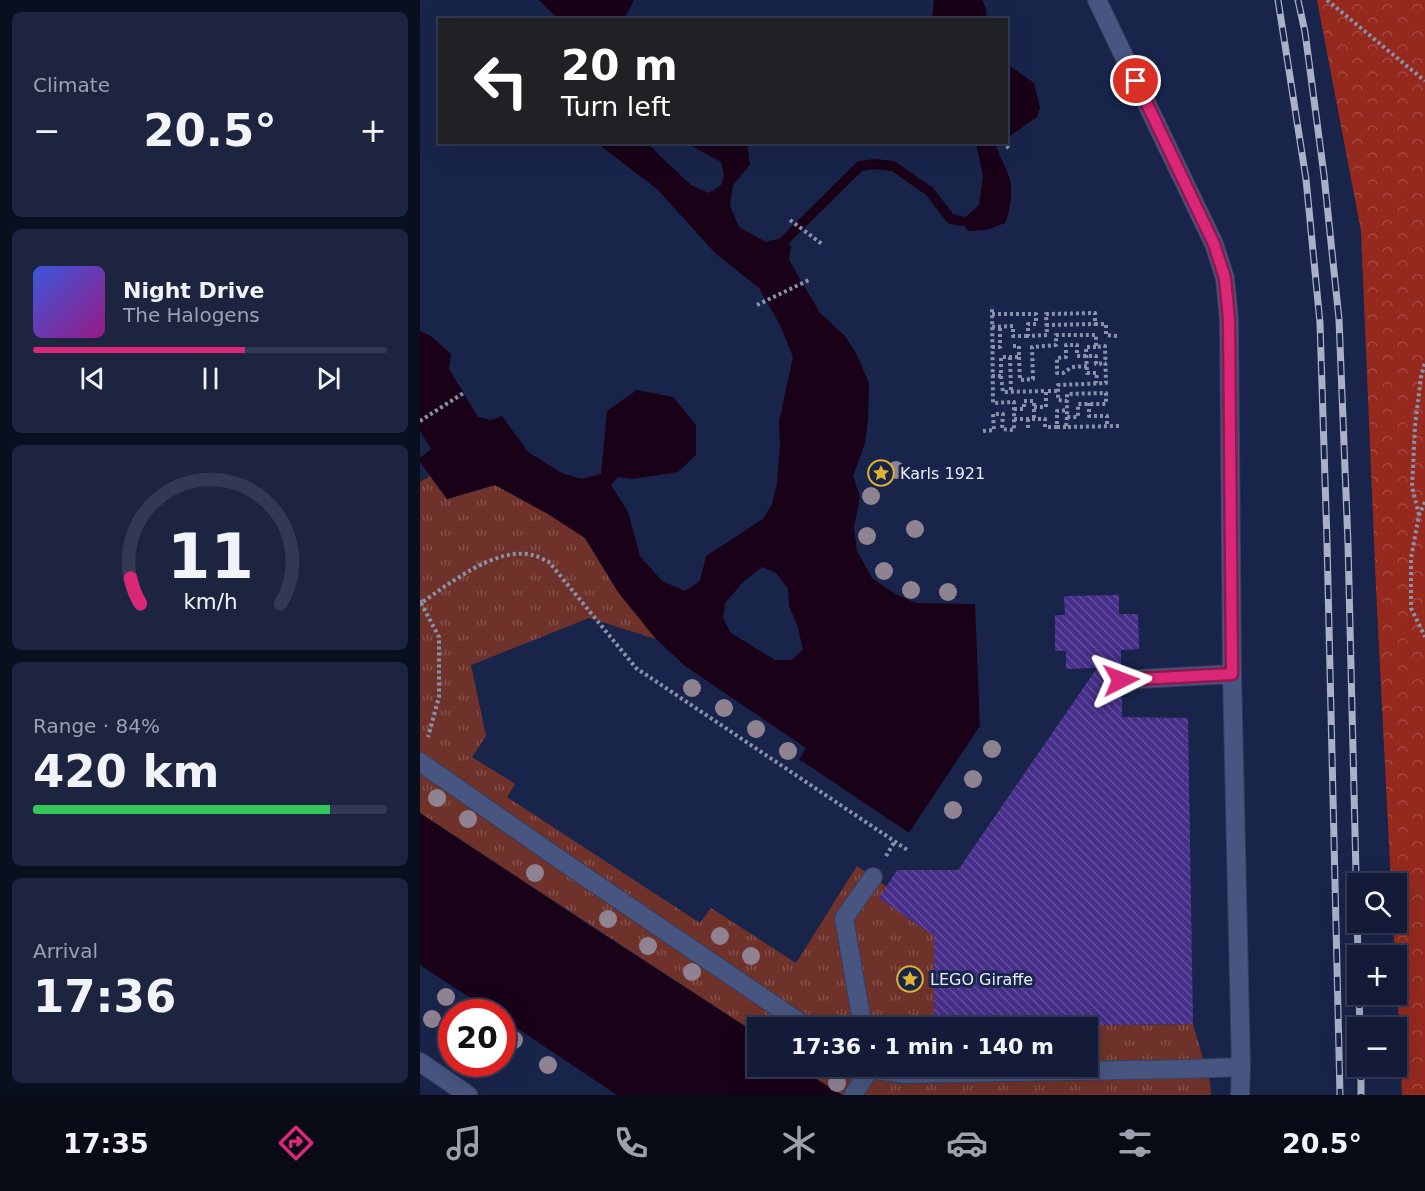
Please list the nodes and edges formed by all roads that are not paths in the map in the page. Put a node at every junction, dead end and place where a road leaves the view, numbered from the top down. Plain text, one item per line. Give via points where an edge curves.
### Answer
1 (1097, 0) edge
2 (1232, 674) junction
3 (1121, 680) dead end
4 (421, 763) edge
5 (873, 877) dead end
6 (792, 1017) edge
7 (861, 1017) edge
8 (420, 1062) edge
9 (1241, 1067) junction
10 (1098, 1071) edge
11 (863, 1077) edge
12 (468, 1095) edge
13 (853, 1095) edge
14 (1240, 1095) edge

1 - 2 street via 1214,244 1225,278 1229,320
2 - 3 street
2 - 9 street
4 - 6 street
5 - 7 street via 844,918
8 - 12 street
9 - 10 street
9 - 14 street
11 - 13 street

